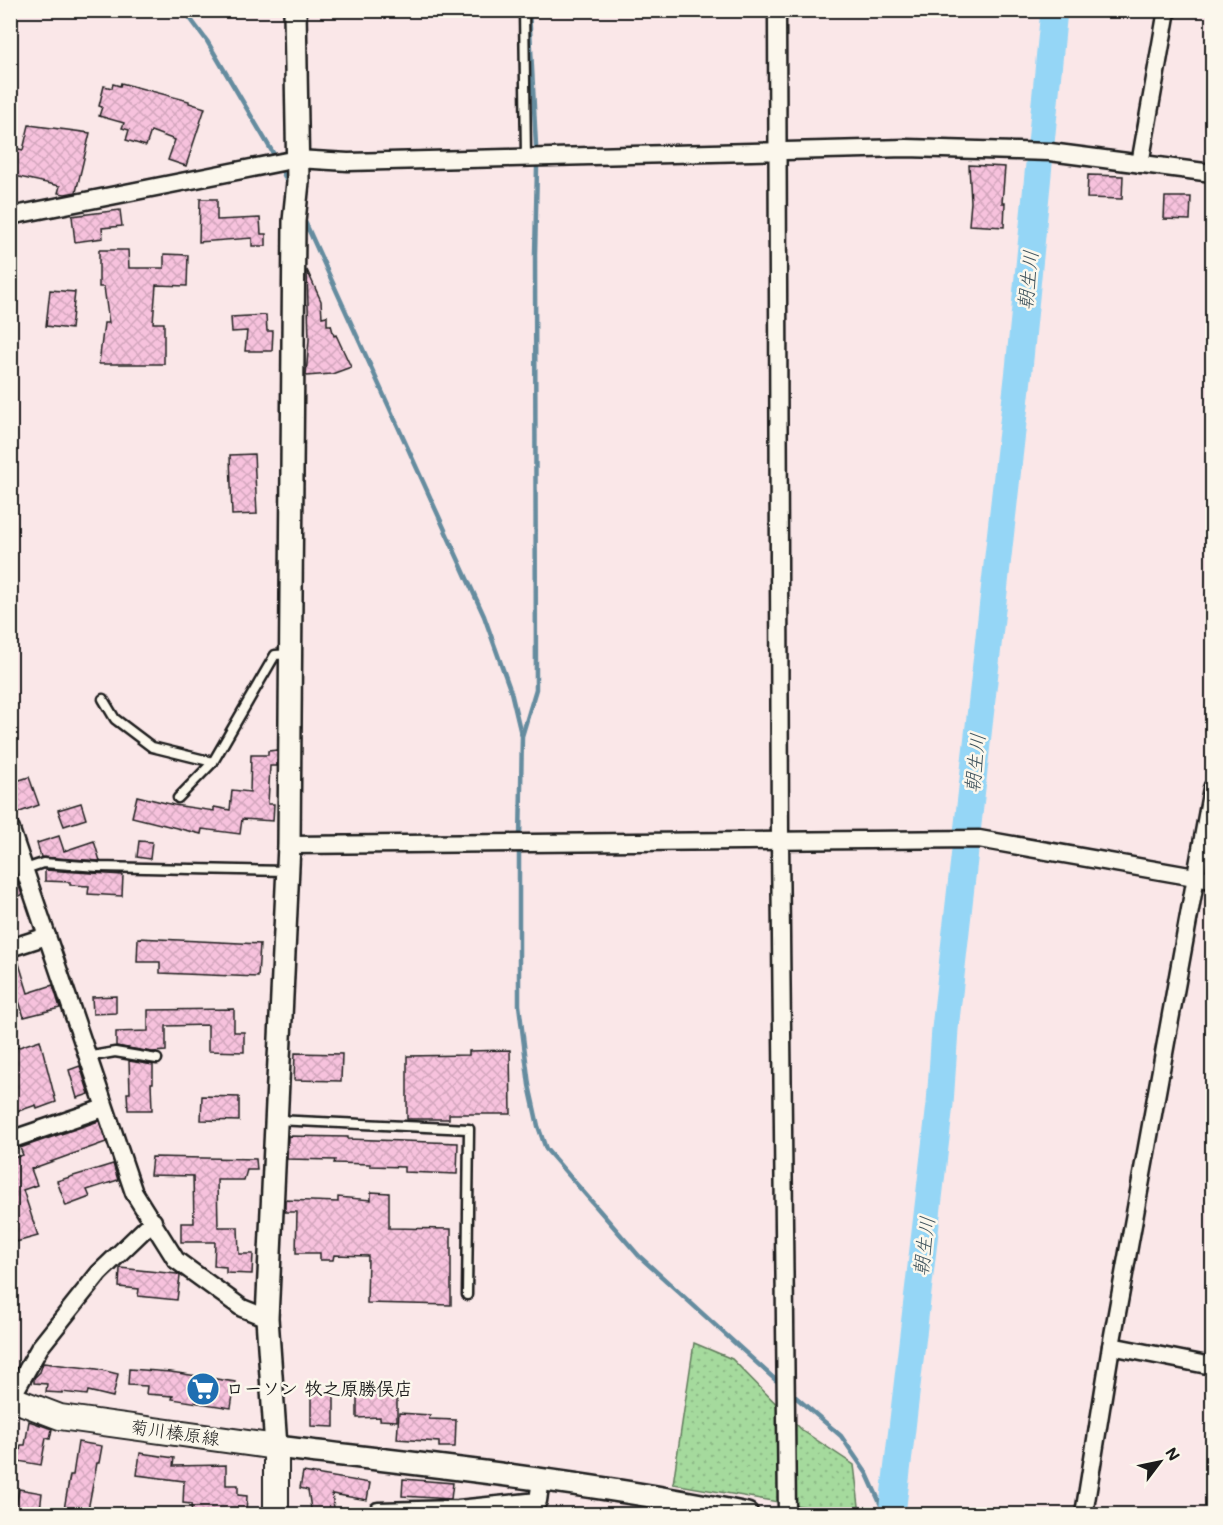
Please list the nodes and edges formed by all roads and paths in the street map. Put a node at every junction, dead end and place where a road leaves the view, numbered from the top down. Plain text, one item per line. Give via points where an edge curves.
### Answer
1 (295, 10) edge
2 (524, 10) edge
3 (777, 10) edge
4 (1167, 10) edge
5 (778, 152) junction
6 (526, 156) junction
7 (292, 160) junction
8 (1140, 164) junction
9 (1212, 173) edge
10 (10, 216) edge
11 (291, 654) junction
12 (103, 699) dead end
13 (213, 762) junction
14 (1212, 788) edge
15 (178, 798) dead end
16 (10, 827) edge
17 (780, 840) junction
18 (289, 845) junction
19 (14, 849) edge
20 (25, 869) junction
21 (288, 871) junction
22 (1204, 879) edge
23 (47, 936) junction
24 (10, 948) edge
25 (87, 1057) junction
26 (157, 1059) dead end
27 (104, 1108) junction
28 (276, 1120) junction
29 (10, 1140) edge
30 (153, 1221) junction
31 (467, 1295) dead end
32 (267, 1318) junction
33 (1111, 1346) junction
34 (1212, 1366) edge
35 (11, 1399) edge
36 (276, 1447) junction
37 (541, 1479) junction
38 (686, 1509) edge
39 (378, 1511) dead end
40 (276, 1515) edge
41 (747, 1515) edge
42 (787, 1515) edge
43 (1084, 1515) edge

1 - 7 street
2 - 6 lane
3 - 5 street
4 - 8 street
5 - 6 street
5 - 8 street via 906,148 1030,151
5 - 17 street
6 - 7 street
7 - 10 street
7 - 11 street via 297,186
8 - 9 street
11 - 13 lane via 275,655
11 - 18 street
12 - 13 lane via 116,718 153,747
13 - 15 lane
14 - 22 street
16 - 19 street
17 - 18 street
17 - 22 street via 979,839
17 - 42 street
18 - 21 street
19 - 20 street
20 - 21 lane via 43,864
20 - 23 street
21 - 28 street
22 - 33 street
23 - 24 street
23 - 25 street
25 - 26 lane via 115,1052
25 - 27 street
27 - 29 street
27 - 30 street via 134,1193
28 - 31 lane via 469,1129
28 - 32 street
30 - 32 street via 176,1260 242,1308
30 - 35 street via 92,1282 40,1347
32 - 36 street
33 - 34 street
33 - 43 street
35 - 36 main road, 菊川榛原線 via 60,1417
36 - 37 street
36 - 40 main road
37 - 38 street
37 - 39 street via 538,1501
38 - 41 street

